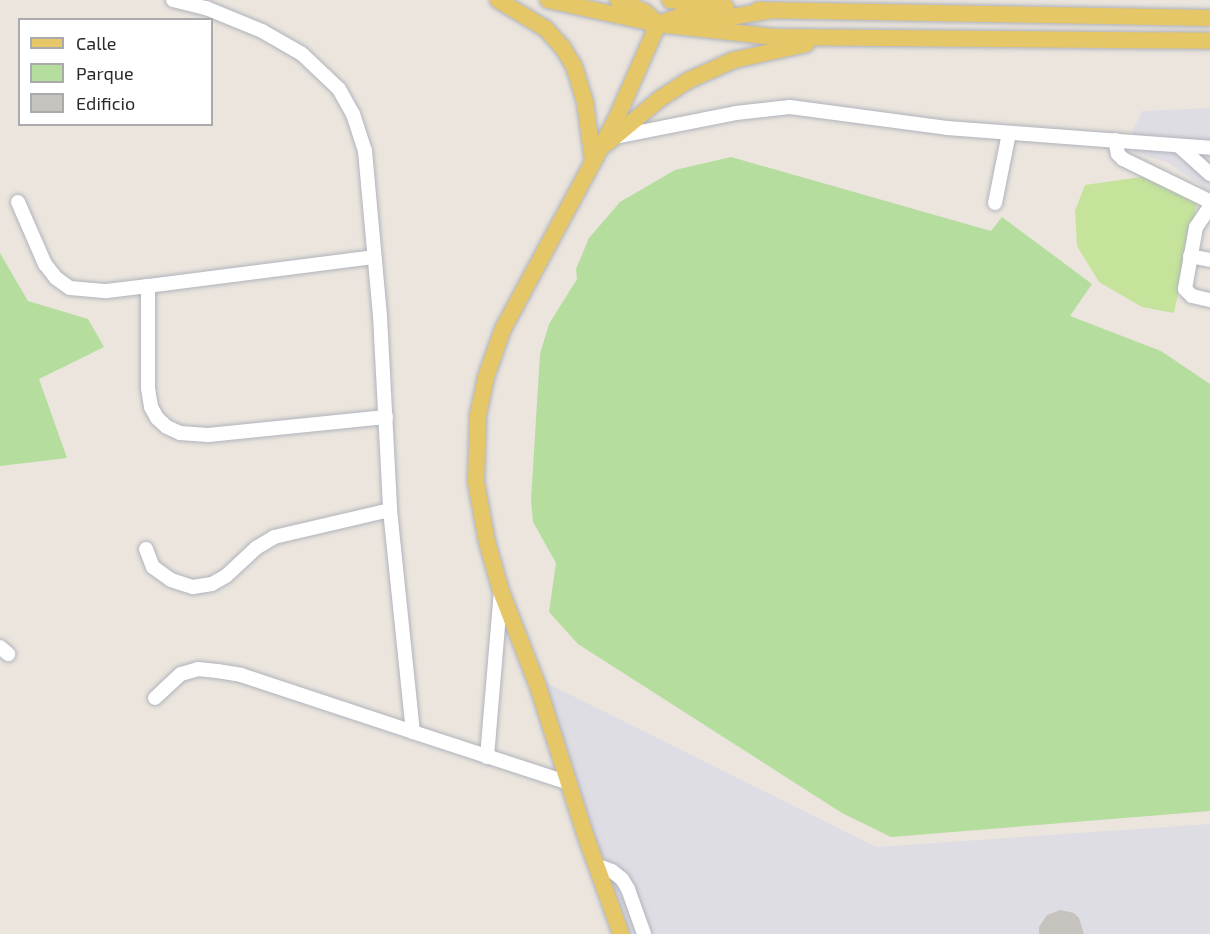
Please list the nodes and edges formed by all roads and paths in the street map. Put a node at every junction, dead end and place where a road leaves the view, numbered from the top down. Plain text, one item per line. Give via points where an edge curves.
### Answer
1 (173, 0) edge
2 (498, 0) edge
3 (548, 0) edge
4 (618, 0) edge
5 (670, 0) edge
6 (769, 11) junction
7 (942, 14) junction
8 (1210, 18) edge
9 (658, 24) junction
10 (829, 39) junction
11 (942, 40) junction
12 (1210, 41) edge
13 (1009, 133) junction
14 (1115, 140) junction
15 (608, 142) junction
16 (1179, 146) junction
17 (1210, 148) edge
18 (593, 163) junction
19 (1210, 174) edge
20 (18, 202) dead end
21 (995, 203) dead end
22 (1204, 223) edge
23 (1190, 256) junction
24 (374, 257) junction
25 (1210, 260) edge
26 (147, 285) junction
27 (1210, 300) edge
28 (386, 417) junction
29 (390, 510) junction
30 (146, 549) dead end
31 (501, 591) junction
32 (155, 698) dead end
33 (412, 732) junction
34 (487, 757) junction
35 (569, 783) junction
36 (596, 865) junction
37 (621, 934) edge
38 (644, 934) edge

1 - 24 lane via 206,8 262,31 302,54 339,89 353,114 365,151
2 - 18 main road via 546,29 574,66 585,102
3 - 9 main road
4 - 9 main road via 645,12
5 - 6 main road
6 - 7 main road
6 - 9 main road via 730,17 681,16
7 - 8 main road
7 - 11 main road
9 - 10 main road
9 - 15 main road
10 - 11 main road
10 - 15 main road via 734,60 712,69 661,98
11 - 12 main road
13 - 14 lane
13 - 15 lane via 906,124 790,106 736,113
13 - 21 lane
14 - 16 lane
14 - 22 lane via 1123,159 1209,201
15 - 18 main road
16 - 17 lane
16 - 19 lane
18 - 31 main road via 524,286 493,352 486,377 478,415 476,482
20 - 26 lane via 45,264 70,288 107,291
22 - 23 lane
23 - 25 lane
23 - 27 lane via 1185,289 1192,296
24 - 26 lane
24 - 28 lane
26 - 28 lane via 148,388 151,407 168,427 180,433 208,435
28 - 29 lane
29 - 30 lane via 274,537 212,585 193,587 171,580 153,567
29 - 33 lane
31 - 34 lane
31 - 35 main road
32 - 33 lane via 181,675 198,669 217,670
33 - 34 lane
34 - 35 lane
35 - 36 main road
36 - 37 main road
36 - 38 lane via 622,879

